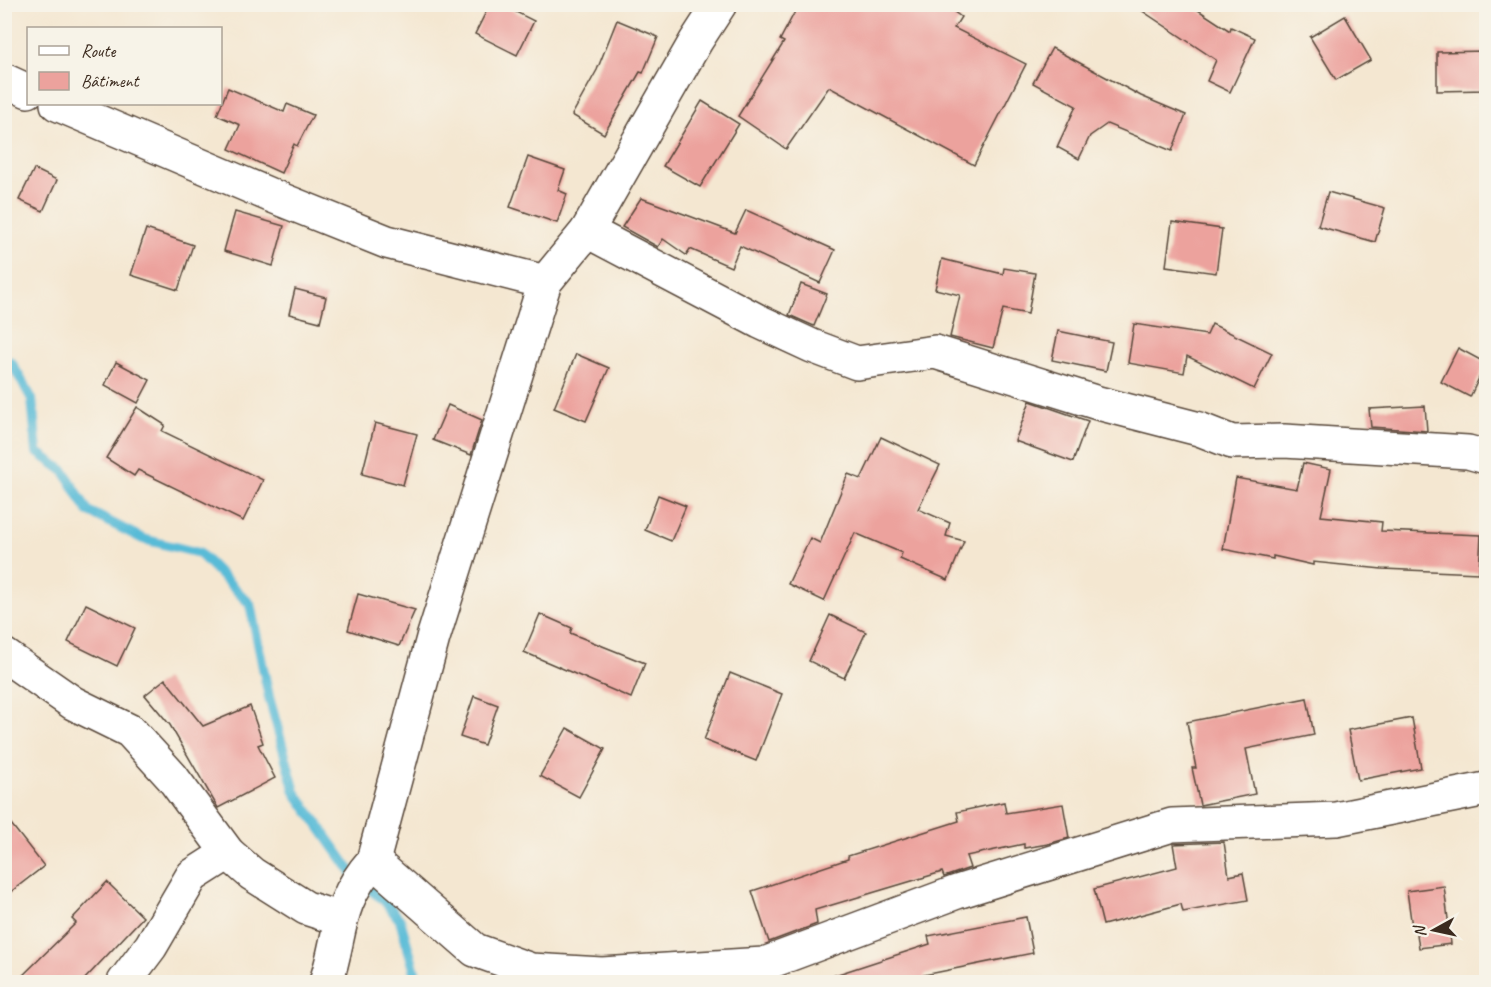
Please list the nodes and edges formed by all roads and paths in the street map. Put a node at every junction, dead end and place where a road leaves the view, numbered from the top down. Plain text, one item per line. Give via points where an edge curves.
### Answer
1 (720, 4) edge
2 (4, 80) edge
3 (27, 91) edge
4 (59, 105) edge
5 (587, 231) junction
6 (545, 282) junction
7 (1486, 457) edge
8 (4, 656) edge
9 (1486, 789) edge
10 (228, 853) junction
11 (373, 861) junction
12 (340, 919) junction
13 (124, 982) edge
14 (326, 982) edge

1 - 5 street
2 - 3 street
4 - 6 street via 387,242
5 - 6 street
5 - 7 street via 760,322 857,363 935,352 1232,442 1284,441 1468,452
6 - 11 street via 433,638
8 - 10 street via 73,703 130,731 172,777
9 - 11 street via 1336,819 1172,825 957,892 764,964 602,974 531,970 475,950
10 - 12 street via 252,874 306,908
10 - 13 street via 192,876 151,946
11 - 12 street via 357,880
12 - 14 street

